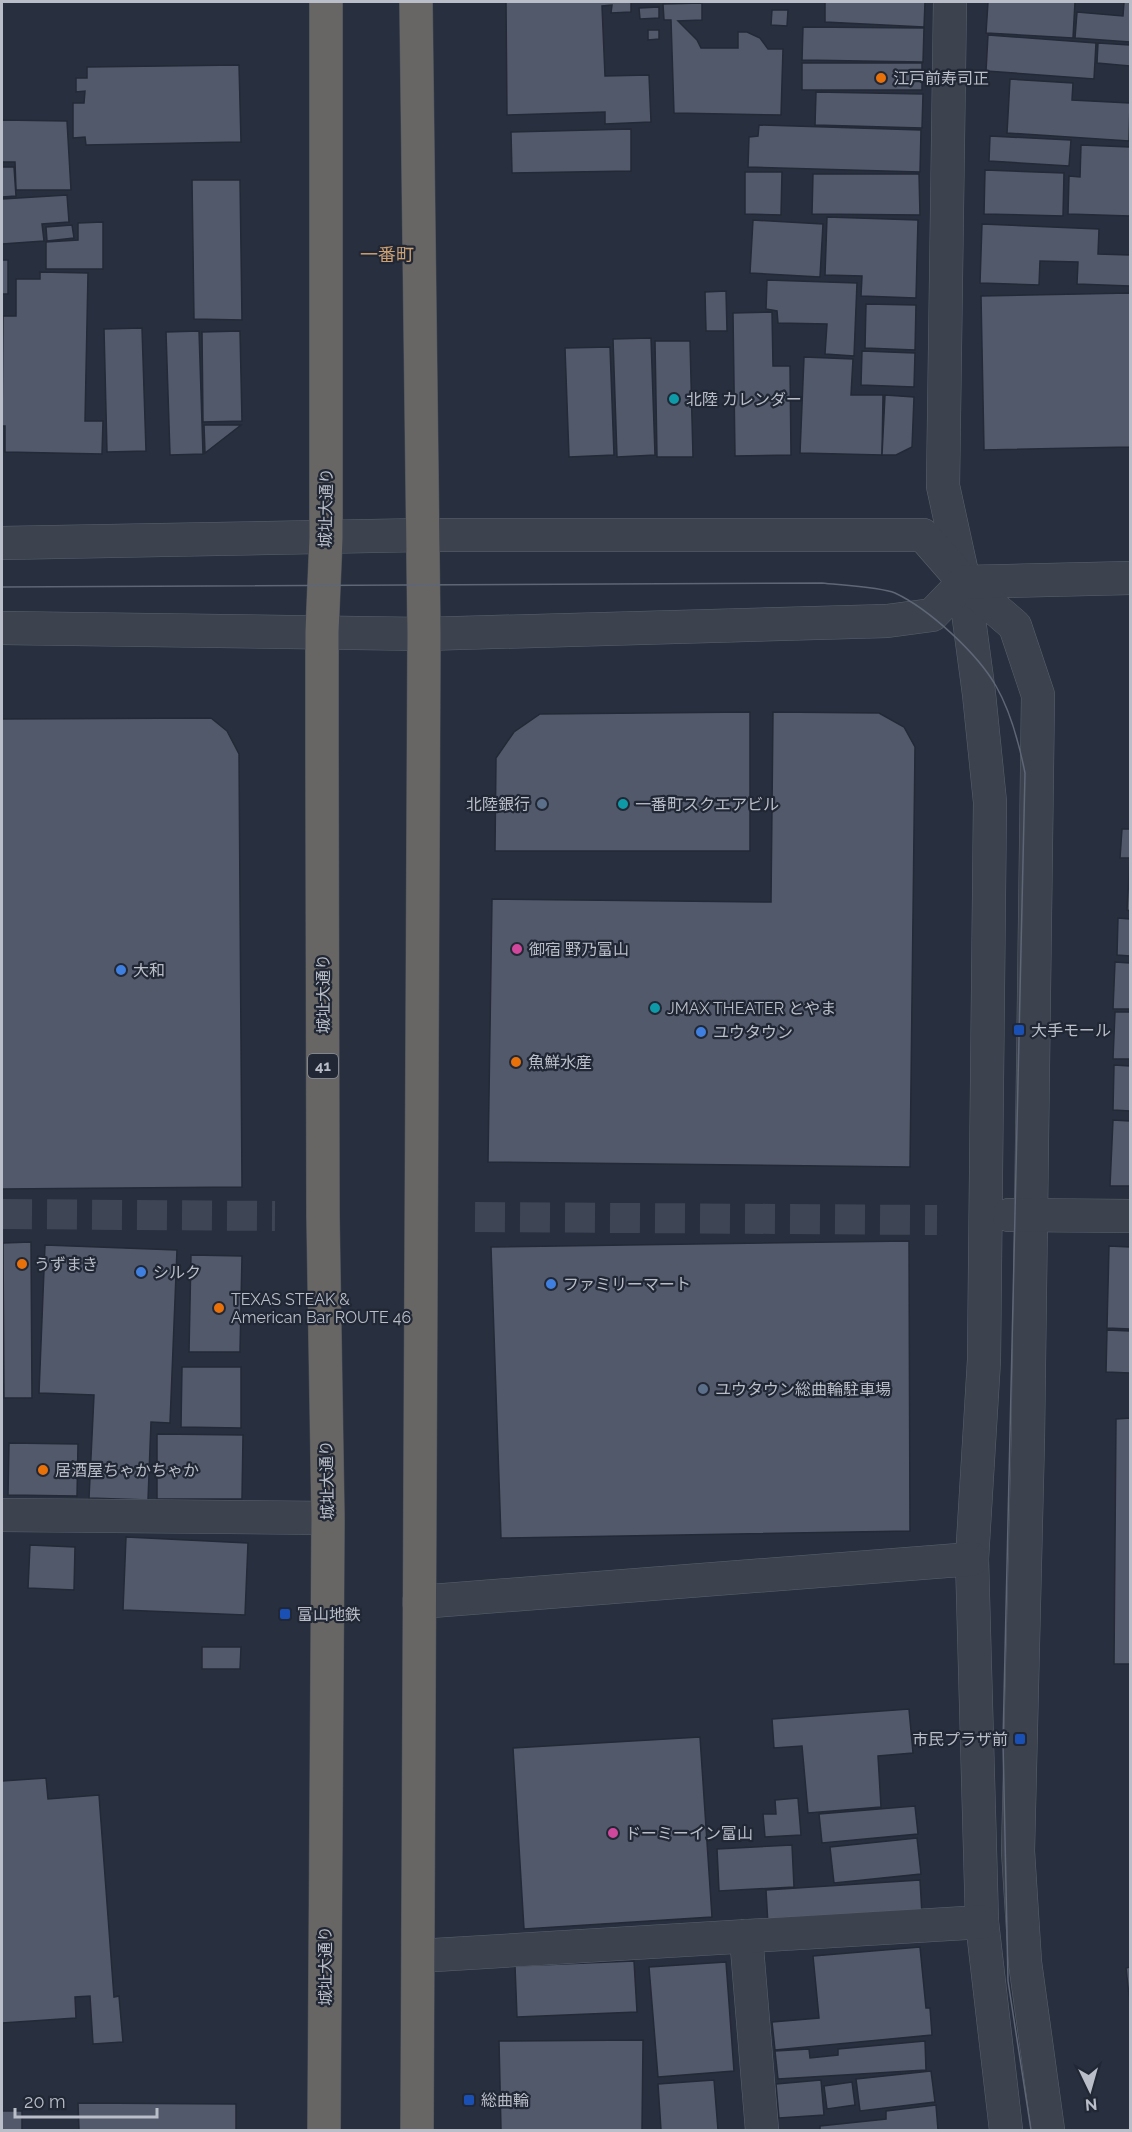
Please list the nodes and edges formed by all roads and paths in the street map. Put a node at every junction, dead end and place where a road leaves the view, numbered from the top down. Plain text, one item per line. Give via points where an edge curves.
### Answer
1 (326, 2) edge
2 (416, 2) edge
3 (950, 2) edge
4 (423, 535) junction
5 (326, 538) junction
6 (2, 543) edge
7 (1131, 578) edge
8 (964, 582) junction
9 (2, 628) edge
10 (322, 632) junction
11 (424, 634) junction
12 (1030, 1214) junction
13 (986, 1215) junction
14 (1131, 1216) edge
15 (2, 1515) edge
16 (328, 1518) junction
17 (972, 1559) junction
18 (419, 1602) junction
19 (982, 1922) junction
20 (746, 1936) junction
21 (418, 1956) junction
22 (324, 2130) edge
23 (417, 2130) edge
24 (762, 2130) edge
25 (1006, 2130) edge
26 (1048, 2130) edge

1 - 5 highway, 城址大通り / 41
2 - 4 highway
3 - 8 street via 943,486
4 - 5 street
4 - 8 street via 923,535
4 - 11 highway
5 - 6 street
5 - 10 highway, 城址大通り / 41
7 - 8 street
8 - 11 street via 932,615 886,621
8 - 12 street via 1015,626 1038,695
8 - 13 street via 990,802
9 - 10 street
10 - 11 street
10 - 16 highway, 城址大通り / 41
11 - 18 highway
12 - 13 street
12 - 14 street
12 - 26 street via 1018,1851 1025,1962
13 - 17 street via 984,1360
15 - 16 street
16 - 22 highway, 城址大通り / 41
17 - 18 street
17 - 19 street
18 - 21 highway
19 - 20 street
19 - 25 street
20 - 21 street
20 - 24 street
21 - 23 highway

